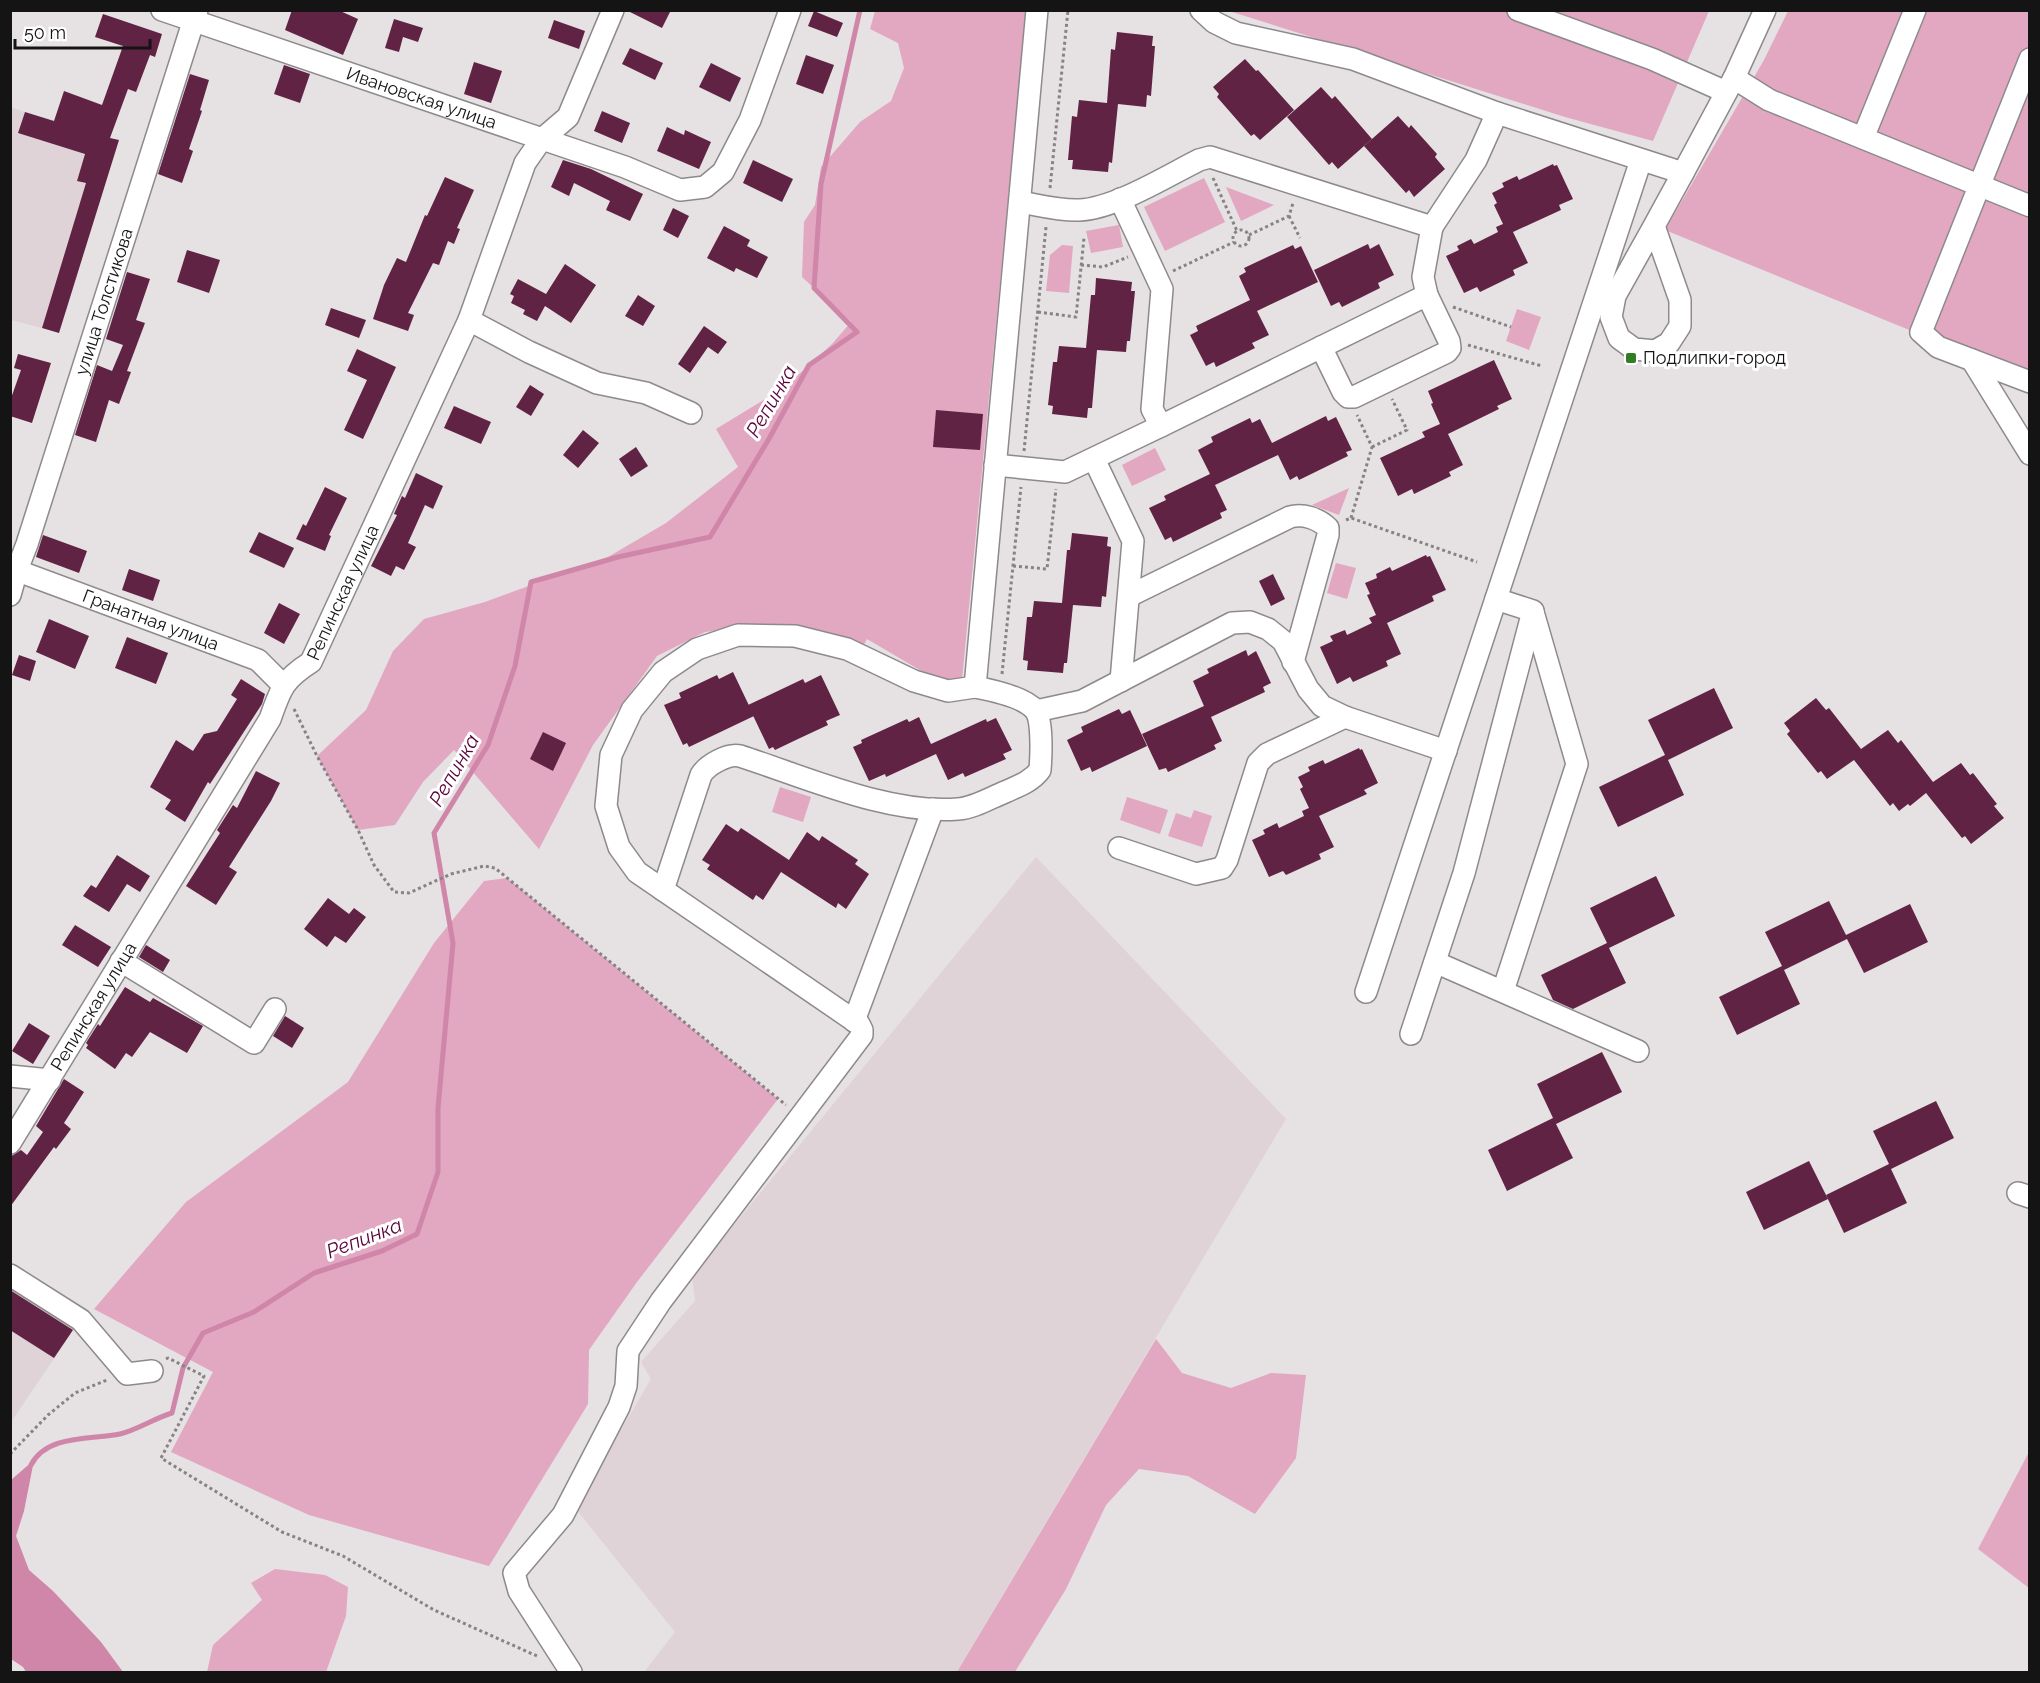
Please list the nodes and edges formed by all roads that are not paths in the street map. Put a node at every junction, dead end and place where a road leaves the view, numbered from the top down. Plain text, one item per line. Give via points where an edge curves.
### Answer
1 (162, 10) edge
2 (613, 10) edge
3 (790, 10) edge
4 (1037, 10) edge
5 (1201, 10) edge
6 (1518, 10) edge
7 (1766, 10) edge
8 (1915, 10) edge
9 (196, 16) edge
10 (2030, 59) edge
11 (1730, 85) junction
12 (1497, 113) junction
13 (1863, 138) junction
14 (541, 140) junction
15 (1641, 160) junction
16 (1683, 173) junction
17 (1977, 185) junction
18 (1120, 199) junction
19 (1020, 202) junction
20 (2030, 206) edge
21 (1654, 226) junction
22 (1432, 227) junction
23 (1435, 299) junction
24 (469, 320) junction
25 (1321, 347) junction
26 (1972, 360) junction
27 (2030, 382) edge
28 (691, 414) dead end
29 (1161, 426) junction
30 (2030, 454) edge
31 (1094, 459) junction
32 (995, 465) junction
33 (14, 569) edge
34 (10, 595) edge
35 (1129, 596) junction
36 (1496, 599) junction
37 (1533, 611) junction
38 (1293, 662) junction
39 (1121, 681) junction
40 (283, 685) junction
41 (975, 687) junction
42 (1036, 711) junction
43 (1345, 717) junction
44 (1446, 751) junction
45 (933, 809) junction
46 (1119, 848) dead end
47 (663, 890) junction
48 (121, 961) junction
49 (1435, 962) junction
50 (1366, 992) dead end
51 (1503, 992) junction
52 (275, 1009) dead end
53 (854, 1021) junction
54 (1411, 1034) dead end
55 (1638, 1051) dead end
56 (10, 1076) edge
57 (50, 1080) junction
58 (10, 1143) edge
59 (10, 1275) edge
60 (152, 1371) dead end
61 (571, 1672) edge

1 - 9 street, Ивановская улица
2 - 14 street, Репинская улица via 568,117
3 - 14 street, Ивановская улица via 750,120 723,172 705,187 680,190 625,167
4 - 19 street
5 - 12 street via 1236,33 1353,59
6 - 11 street
7 - 11 street
8 - 13 street
9 - 14 street, Ивановская улица
9 - 33 street, улица Толстикова via 27,544
10 - 17 street
11 - 13 street
11 - 16 street
12 - 15 street
12 - 22 street via 1476,160
13 - 17 street
14 - 24 street, Репинская улица via 525,163
15 - 16 street
15 - 36 street
16 - 21 street
17 - 20 street
17 - 26 street via 1921,332 1938,347
18 - 19 street via 1078,210
18 - 22 street via 1210,157
18 - 29 street via 1158,278 1162,297 1152,409
19 - 32 street
21 - 21 street via 1615,296 1611,317 1619,338 1634,349 1655,351 1669,343 1680,326 1680,300
22 - 23 street via 1423,277
23 - 25 street
23 - 25 street via 1449,341 1447,352 1354,397 1348,398 1343,392
24 - 28 street via 597,383 646,393
24 - 40 street, Репинская улица via 311,662
25 - 29 street
26 - 27 street
26 - 30 street
29 - 31 street
31 - 32 street via 1073,470 1057,472
31 - 35 street via 1133,541
32 - 41 street
33 - 34 street, улица Толстикова
33 - 40 street, Гранатная улица via 258,660
35 - 38 street via 1290,517 1322,522 1328,535
35 - 39 street
36 - 37 street
36 - 44 street
37 - 49 street via 1464,873
37 - 51 street via 1577,764
38 - 39 street via 1283,641 1250,621 1232,623
38 - 43 street via 1322,706
39 - 42 street via 1082,701
40 - 48 street, Репинская улица via 270,719
41 - 42 street via 1000,692
41 - 47 street via 948,692 914,681 847,649 795,636 738,635 697,649 663,672 633,710 611,755 606,806 619,847 637,872
42 - 45 street via 1041,762 1035,777 975,805
43 - 44 street
43 - 46 street via 1267,754 1258,763 1222,868 1196,874
44 - 50 street
45 - 47 street via 881,803 731,756 700,775
45 - 53 street
47 - 53 street
48 - 52 street via 254,1043
48 - 57 street, Репинская улица
49 - 51 street
49 - 54 street
51 - 55 street
53 - 61 street via 862,1030 860,1040 661,1301 628,1351 620,1407 563,1515 514,1573 519,1591
56 - 57 street
57 - 58 street, Репинская улица
59 - 60 street via 81,1320 127,1374

